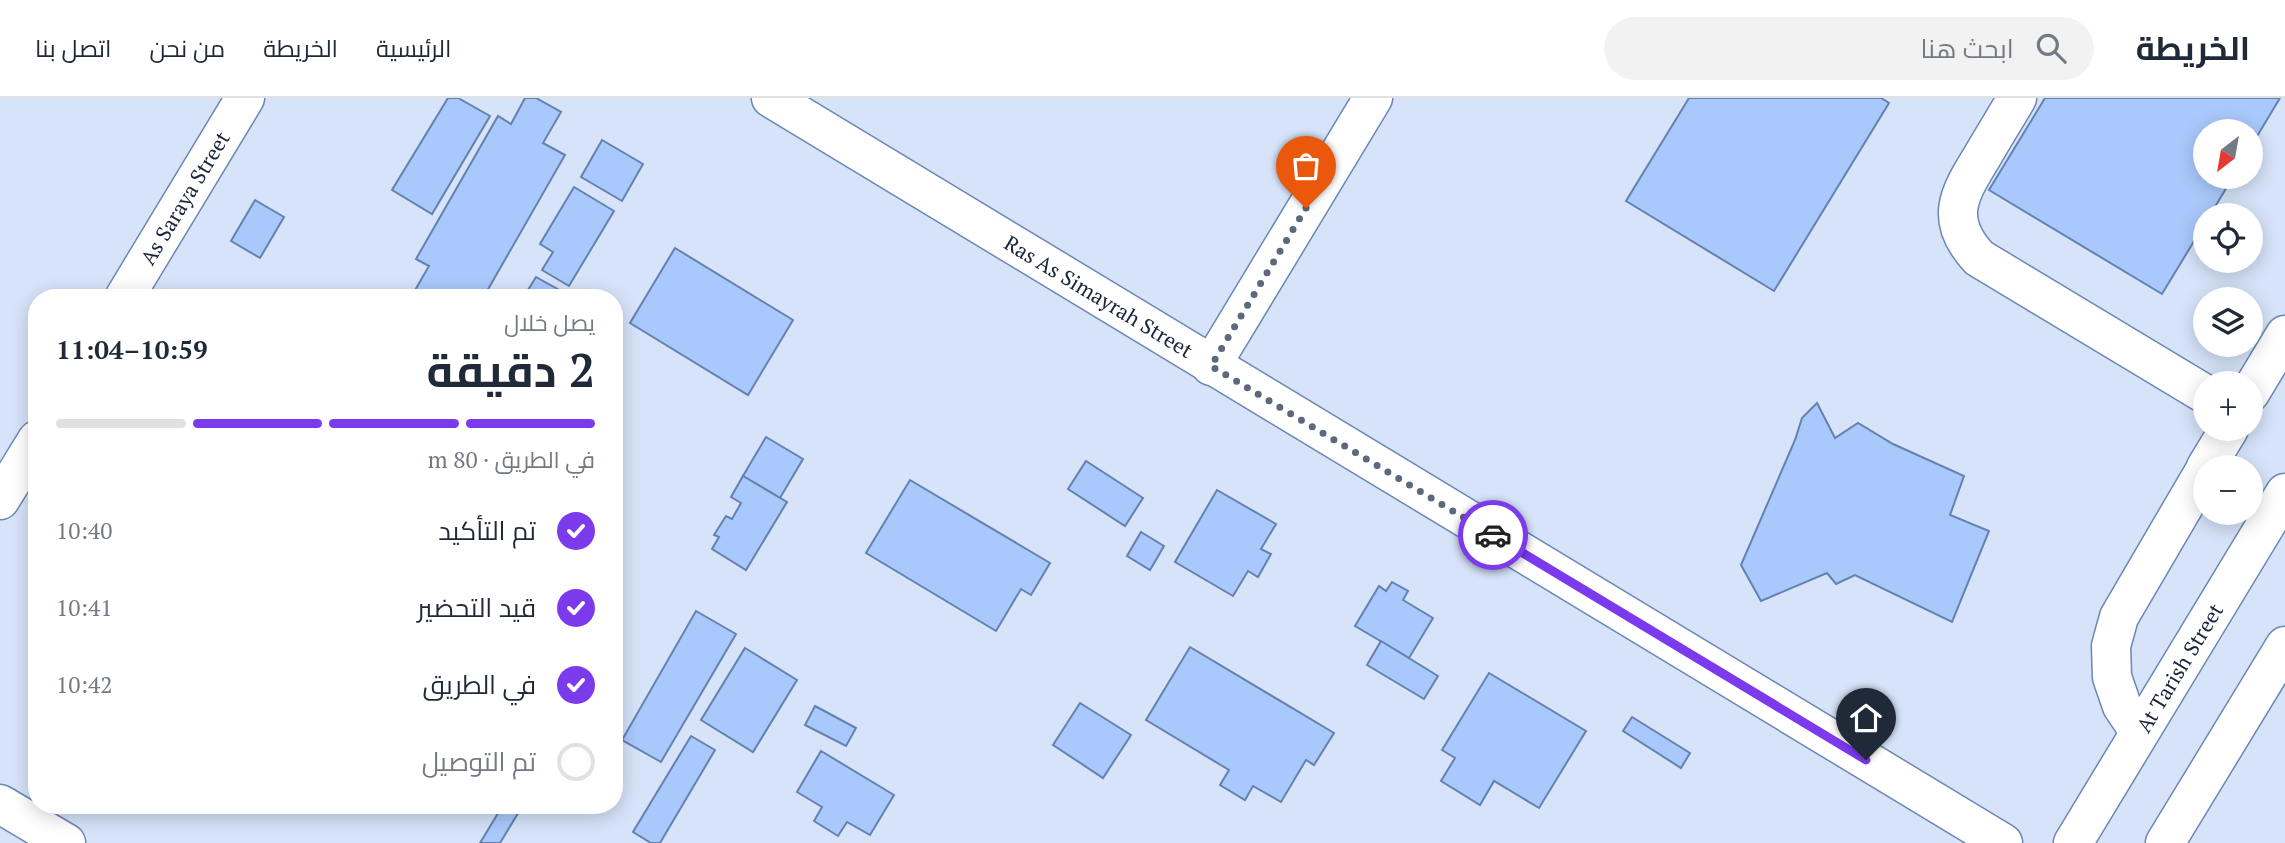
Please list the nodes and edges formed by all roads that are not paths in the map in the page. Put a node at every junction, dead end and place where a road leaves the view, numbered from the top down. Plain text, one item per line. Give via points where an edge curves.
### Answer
1 (245, 98) edge
2 (771, 98) edge
3 (1373, 98) edge
4 (2017, 98) edge
5 (129, 289) edge
6 (2285, 335) edge
7 (1211, 366) junction
8 (2263, 371) edge
9 (2193, 387) edge
10 (28, 455) edge
11 (2193, 490) edge
12 (2285, 493) edge
13 (0, 500) edge
14 (2285, 646) edge
15 (2139, 731) junction
16 (1, 808) edge
17 (66, 843) edge
18 (2003, 843) edge
19 (2073, 843) edge
20 (2165, 843) edge

1 - 5 street, As Saraya Street
2 - 7 street, Ras As Simayrah Street
3 - 7 street
4 - 9 street via 1962,189 1958,219 1969,247 1979,258
6 - 8 street
7 - 18 street, Ras As Simayrah Street
10 - 13 street
11 - 15 street via 2124,608 2111,646 2112,677 2122,706
12 - 15 street, At Tarish Street
14 - 20 street
15 - 19 street, At Tarish Street
16 - 17 street

